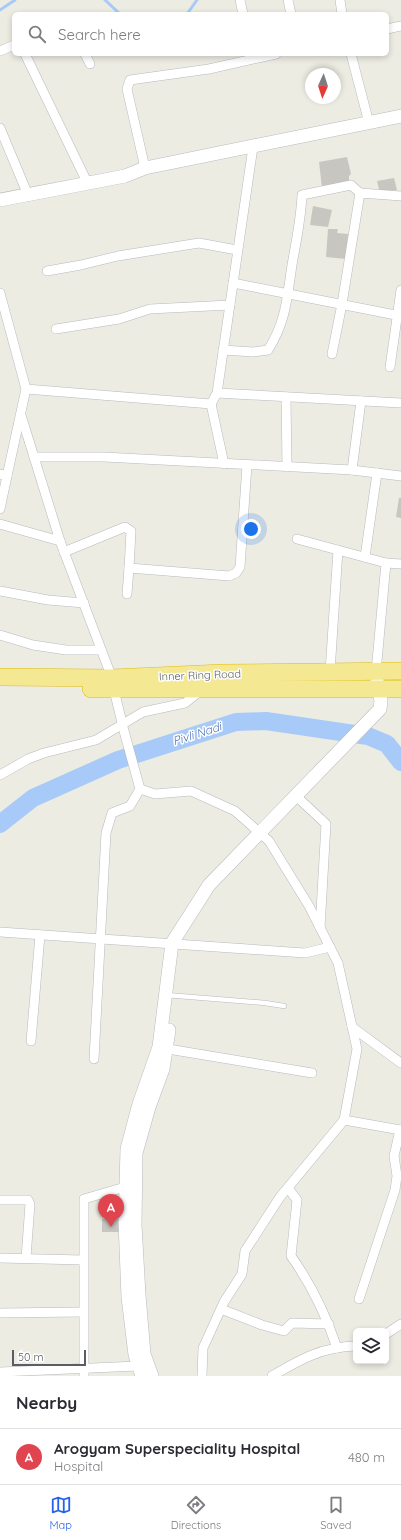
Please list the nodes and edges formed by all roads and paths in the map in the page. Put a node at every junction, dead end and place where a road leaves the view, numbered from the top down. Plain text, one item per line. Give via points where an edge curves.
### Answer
1 (240, 0) edge
2 (288, 0) edge
3 (340, 0) edge
4 (243, 12) edge
5 (291, 12) edge
6 (342, 12) edge
7 (401, 26) edge
8 (389, 29) edge
9 (12, 46) edge
10 (0, 51) edge
11 (26, 56) edge
12 (86, 56) edge
13 (352, 56) edge
14 (251, 57) edge
15 (90, 64) dead end
16 (401, 116) edge
17 (370, 123) junction
18 (401, 123) edge
19 (0, 128) edge
20 (252, 151) junction
21 (145, 168) junction
22 (125, 176) junction
23 (86, 182) junction
24 (360, 193) junction
25 (28, 195) junction
26 (401, 196) edge
27 (0, 200) edge
28 (238, 250) junction
29 (46, 271) dead end
30 (233, 283) junction
31 (401, 290) edge
32 (0, 293) edge
33 (288, 293) junction
34 (342, 304) junction
35 (230, 305) junction
36 (399, 316) edge
37 (56, 330) dead end
38 (223, 350) junction
39 (332, 354) dead end
40 (390, 367) dead end
41 (26, 389) junction
42 (217, 393) junction
43 (286, 397) junction
44 (361, 401) junction
45 (401, 402) edge
46 (211, 404) junction
47 (21, 415) junction
48 (34, 457) junction
49 (224, 464) junction
50 (247, 465) junction
51 (287, 467) junction
52 (352, 470) junction
53 (377, 473) junction
54 (4, 475) edge
55 (401, 476) edge
56 (0, 509) edge
57 (0, 524) edge
58 (297, 539) dead end
59 (60, 541) junction
60 (338, 550) junction
61 (64, 552) junction
62 (365, 558) junction
63 (386, 563) junction
64 (401, 564) edge
65 (130, 568) junction
66 (0, 591) edge
67 (127, 594) dead end
68 (84, 603) junction
69 (0, 636) edge
70 (101, 650) junction
71 (401, 671) edge
72 (330, 672) junction
73 (376, 672) junction
74 (0, 676) edge
75 (113, 684) junction
76 (0, 688) edge
77 (203, 688) junction
78 (378, 689) junction
79 (401, 689) edge
80 (123, 727) junction
81 (0, 775) edge
82 (140, 788) junction
83 (295, 795) junction
84 (258, 832) junction
85 (320, 929) junction
86 (0, 932) edge
87 (40, 935) junction
88 (100, 939) junction
89 (172, 943) junction
90 (330, 947) junction
91 (168, 995) junction
92 (284, 1006) dead end
93 (352, 1027) junction
94 (31, 1041) dead end
95 (163, 1048) junction
96 (94, 1059) dead end
97 (401, 1063) edge
98 (312, 1073) dead end
99 (344, 1120) junction
100 (401, 1130) edge
101 (125, 1187) junction
102 (288, 1188) junction
103 (0, 1200) edge
104 (0, 1258) edge
105 (26, 1258) junction
106 (83, 1260) junction
107 (359, 1299) dead end
108 (221, 1310) junction
109 (83, 1312) junction
110 (0, 1313) edge
111 (329, 1324) junction
112 (401, 1324) edge
113 (389, 1332) edge
114 (353, 1346) edge
115 (337, 1348) junction
116 (140, 1371) edge
117 (0, 1372) edge
118 (84, 1373) edge
119 (152, 1376) edge
120 (202, 1376) edge
121 (272, 1376) edge

1 - 4 street
2 - 5 street
3 - 6 street
7 - 8 street
9 - 10 street
11 - 23 street
12 - 15 street
13 - 17 street
14 - 21 street via 209,69 130,80 127,89
16 - 17 street
17 - 20 street
18 - 20 street
19 - 25 street
20 - 21 street
20 - 22 street via 146,177
20 - 28 street
21 - 22 street
22 - 23 street
23 - 25 street
24 - 26 street
24 - 33 street via 351,185 302,195
24 - 34 street
25 - 27 street
28 - 29 street via 199,243
28 - 30 street
30 - 33 street
30 - 35 street
31 - 36 street
32 - 41 street
33 - 34 street
33 - 38 street via 279,334 268,350
34 - 36 street
34 - 39 street
35 - 37 street via 150,309 119,319
35 - 38 street
36 - 40 street
38 - 42 street
41 - 46 street
41 - 47 street
42 - 43 street
42 - 46 street
43 - 44 street
43 - 51 street
44 - 45 street
44 - 52 street
46 - 49 street
47 - 48 street
47 - 54 street
48 - 49 street via 104,457
48 - 59 street
49 - 50 street
50 - 51 street
50 - 65 street via 240,567 236,573 229,576
51 - 52 street
52 - 53 street
53 - 55 street
53 - 62 street
54 - 56 street
57 - 59 street
58 - 60 street
59 - 61 street
60 - 62 street
60 - 72 street
61 - 65 street via 125,527 131,531
61 - 68 street
62 - 63 street
63 - 64 street
63 - 73 street
65 - 67 street
66 - 68 street via 48,600
68 - 70 street
69 - 70 street via 33,646 66,650
70 - 75 street
71 - 73 highway, Inner Ring Road
72 - 73 highway, Inner Ring Road
72 - 75 highway, Inner Ring Road via 223,673
73 - 78 street
74 - 75 highway, Inner Ring Road
75 - 76 highway, Inner Ring Road
75 - 77 highway, Inner Ring Road
75 - 80 street
77 - 78 highway, Inner Ring Road
77 - 80 street via 185,703 144,712
78 - 79 highway, Inner Ring Road
78 - 83 street via 380,709
80 - 81 street via 96,740 28,759
80 - 82 street
82 - 84 street via 155,794 191,791 235,812
82 - 88 street via 130,806 112,813 106,833
83 - 84 street
83 - 85 street via 326,824
84 - 85 street via 269,841 309,906
84 - 89 street via 209,885
85 - 90 street
86 - 87 street
87 - 88 street
87 - 94 street
88 - 89 street
88 - 96 street
89 - 90 street via 305,953
89 - 91 street
90 - 93 street via 338,963
91 - 92 lane
91 - 95 street
93 - 97 street
93 - 99 street via 357,1049
95 - 98 street
95 - 101 street via 139,1104 127,1149
95 - 119 street via 163,1069 149,1106 136,1153 135,1225 139,1294 144,1354
99 - 100 street
99 - 102 street
100 - 107 street via 394,1156 397,1176 395,1190
101 - 106 street via 84,1200
101 - 116 street via 128,1297 135,1356
102 - 108 street via 245,1251 242,1274
102 - 111 street via 298,1200 291,1256 305,1276
103 - 105 street via 28,1200 30,1204
104 - 105 street
105 - 106 street
106 - 109 street
108 - 111 street via 284,1331 292,1323
108 - 120 street via 203,1348
109 - 110 street
109 - 118 street
111 - 115 street
112 - 113 street
114 - 115 street
115 - 121 street via 305,1356
116 - 118 street
117 - 118 street

